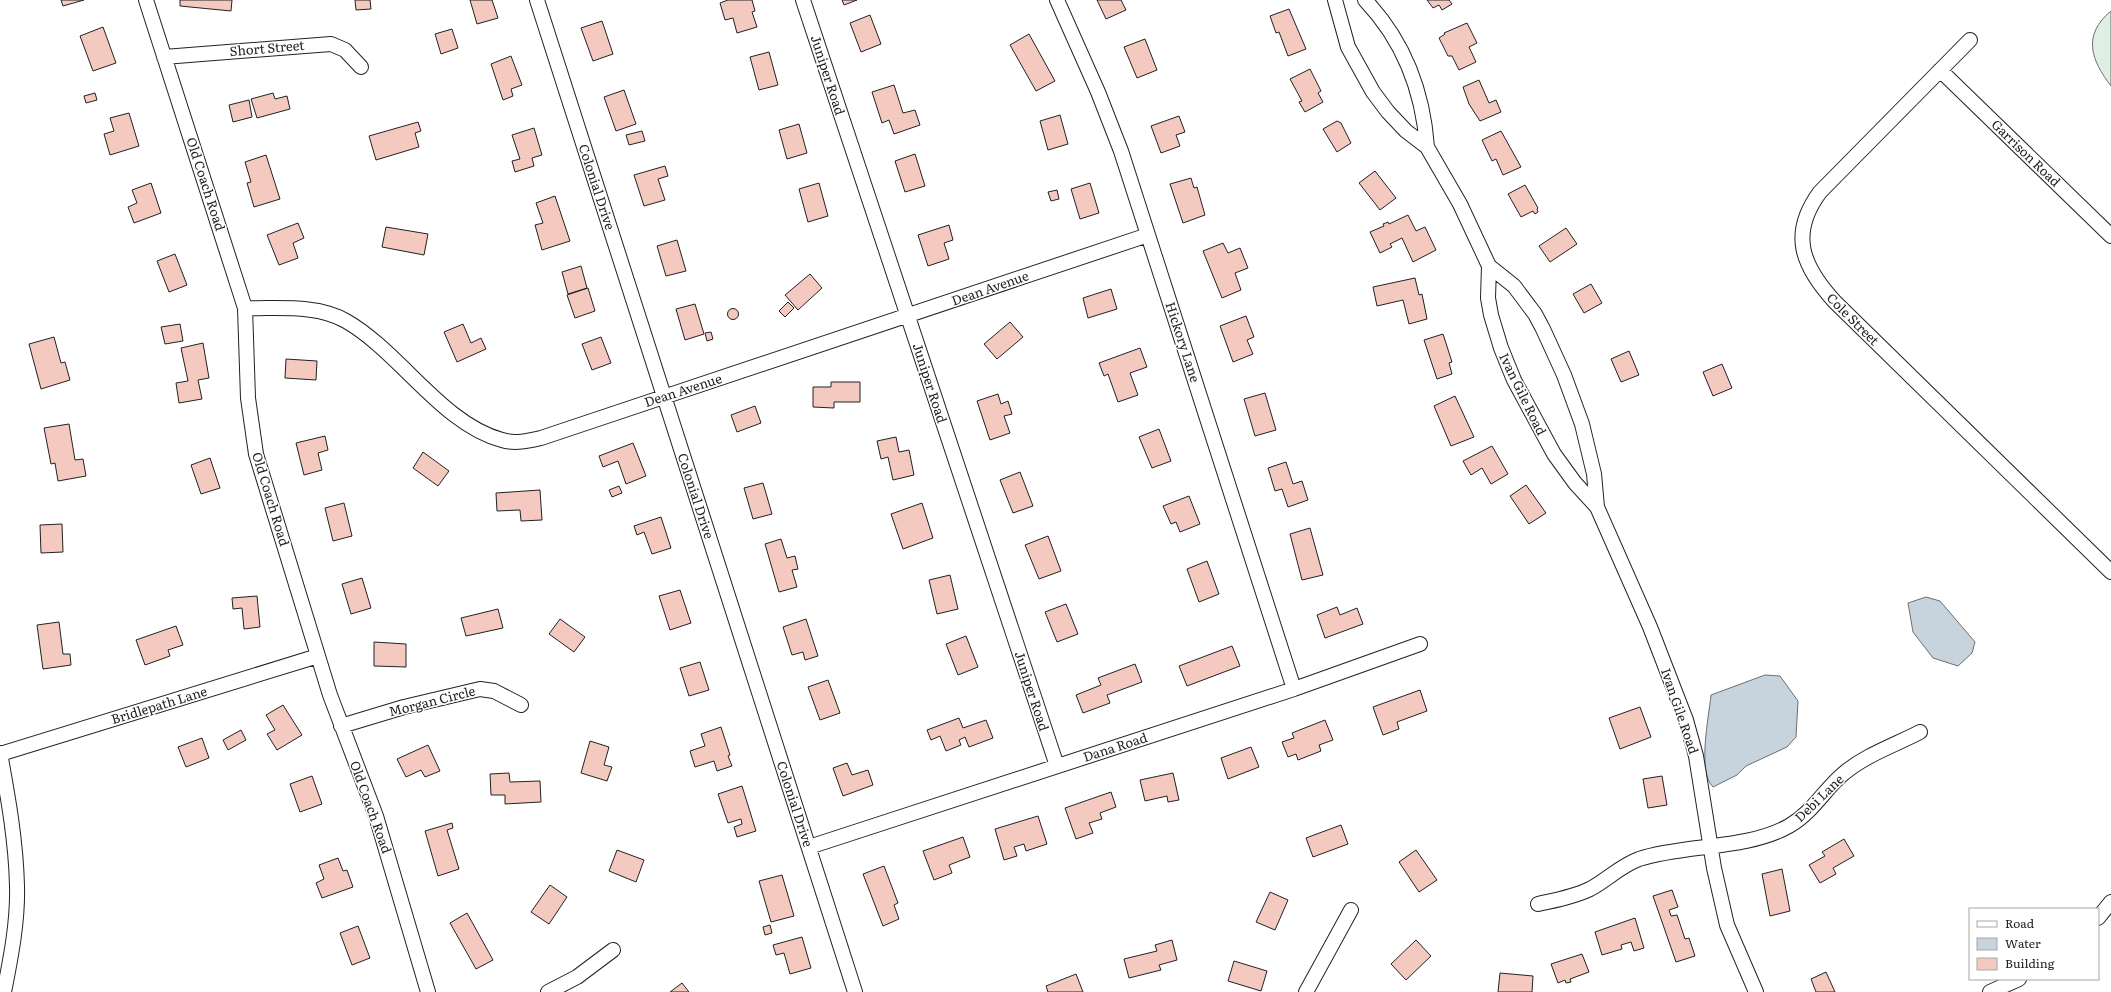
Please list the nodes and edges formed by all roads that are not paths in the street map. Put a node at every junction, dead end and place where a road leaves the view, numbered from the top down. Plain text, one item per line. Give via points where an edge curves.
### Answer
1 (146, 0) edge
2 (537, 0) edge
3 (803, 0) edge
4 (1057, 0) edge
5 (1335, 0) edge
6 (1365, 0) edge
7 (1970, 40) dead end
8 (164, 57) junction
9 (362, 67) dead end
10 (1940, 70) junction
11 (1427, 147) junction
12 (1148, 235) junction
13 (2111, 236) edge
14 (1489, 266) junction
15 (245, 308) junction
16 (907, 316) junction
17 (664, 397) junction
18 (1597, 507) junction
19 (2111, 572) edge
20 (1420, 644) dead end
21 (318, 656) junction
22 (1294, 689) junction
23 (521, 705) dead end
24 (341, 726) junction
25 (1920, 732) dead end
26 (0, 754) edge
27 (1057, 766) junction
28 (809, 847) junction
29 (1711, 847) junction
30 (2111, 902) edge
31 (1538, 904) dead end
32 (1351, 910) dead end
33 (2099, 917) edge
34 (613, 950) dead end
35 (2016, 980) edge
36 (4, 992) edge
37 (428, 992) edge
38 (548, 992) edge
39 (855, 992) edge
40 (1306, 992) edge
41 (1756, 992) edge
42 (1990, 992) edge

1 - 8 street, Old Coach Road
2 - 17 street, Colonial Drive
3 - 16 street, Juniper Road
4 - 12 street, Hickory Lane via 1119,144
5 - 11 street, Ivan Gile Road via 1348,47 1373,92 1402,126
6 - 11 street, Ivan Gile Road via 1386,26 1411,71 1423,115
7 - 10 street, Cole Street
8 - 9 street, Short Street via 331,44 345,50
8 - 15 street, Old Coach Road
10 - 13 street, Garrison Road
10 - 19 street, Cole Street via 1820,192 1805,217 1802,233 1803,249 1808,264 1815,278 1835,302
11 - 14 street, Ivan Gile Road via 1460,204
12 - 16 street, Dean Avenue
12 - 22 street, Hickory Lane
14 - 18 street, Ivan Gile Road via 1488,298 1491,315 1514,380 1554,454
14 - 18 street, Ivan Gile Road via 1514,286 1525,300 1558,360 1571,392 1590,456
15 - 17 street, Dean Avenue via 310,309 346,320 454,414 486,434 504,440 522,442 541,438
15 - 21 street, Old Coach Road via 248,398 256,454
16 - 17 street, Dean Avenue
16 - 27 street, Juniper Road
17 - 28 street, Colonial Drive
18 - 29 street, Ivan Gile Road via 1650,627 1686,720 1696,756
20 - 22 street, Dana Road
21 - 24 street, Old Coach Road
21 - 26 street, Bridlepath Lane
22 - 27 street, Dana Road
23 - 24 street, Morgan Circle via 494,691 480,689 404,707
24 - 37 street, Old Coach Road via 376,816
25 - 29 street, Debi Lane via 1856,764 1842,775 1804,816 1788,826 1771,834
26 - 36 street via 15,849 17,887 15,924
27 - 28 street, Dana Road
28 - 39 street, Colonial Drive
29 - 31 street, Debi Lane via 1639,859 1574,896
29 - 41 street, Ivan Gile Road via 1726,925
30 - 33 street
32 - 40 street
34 - 38 street via 577,977
35 - 42 street

